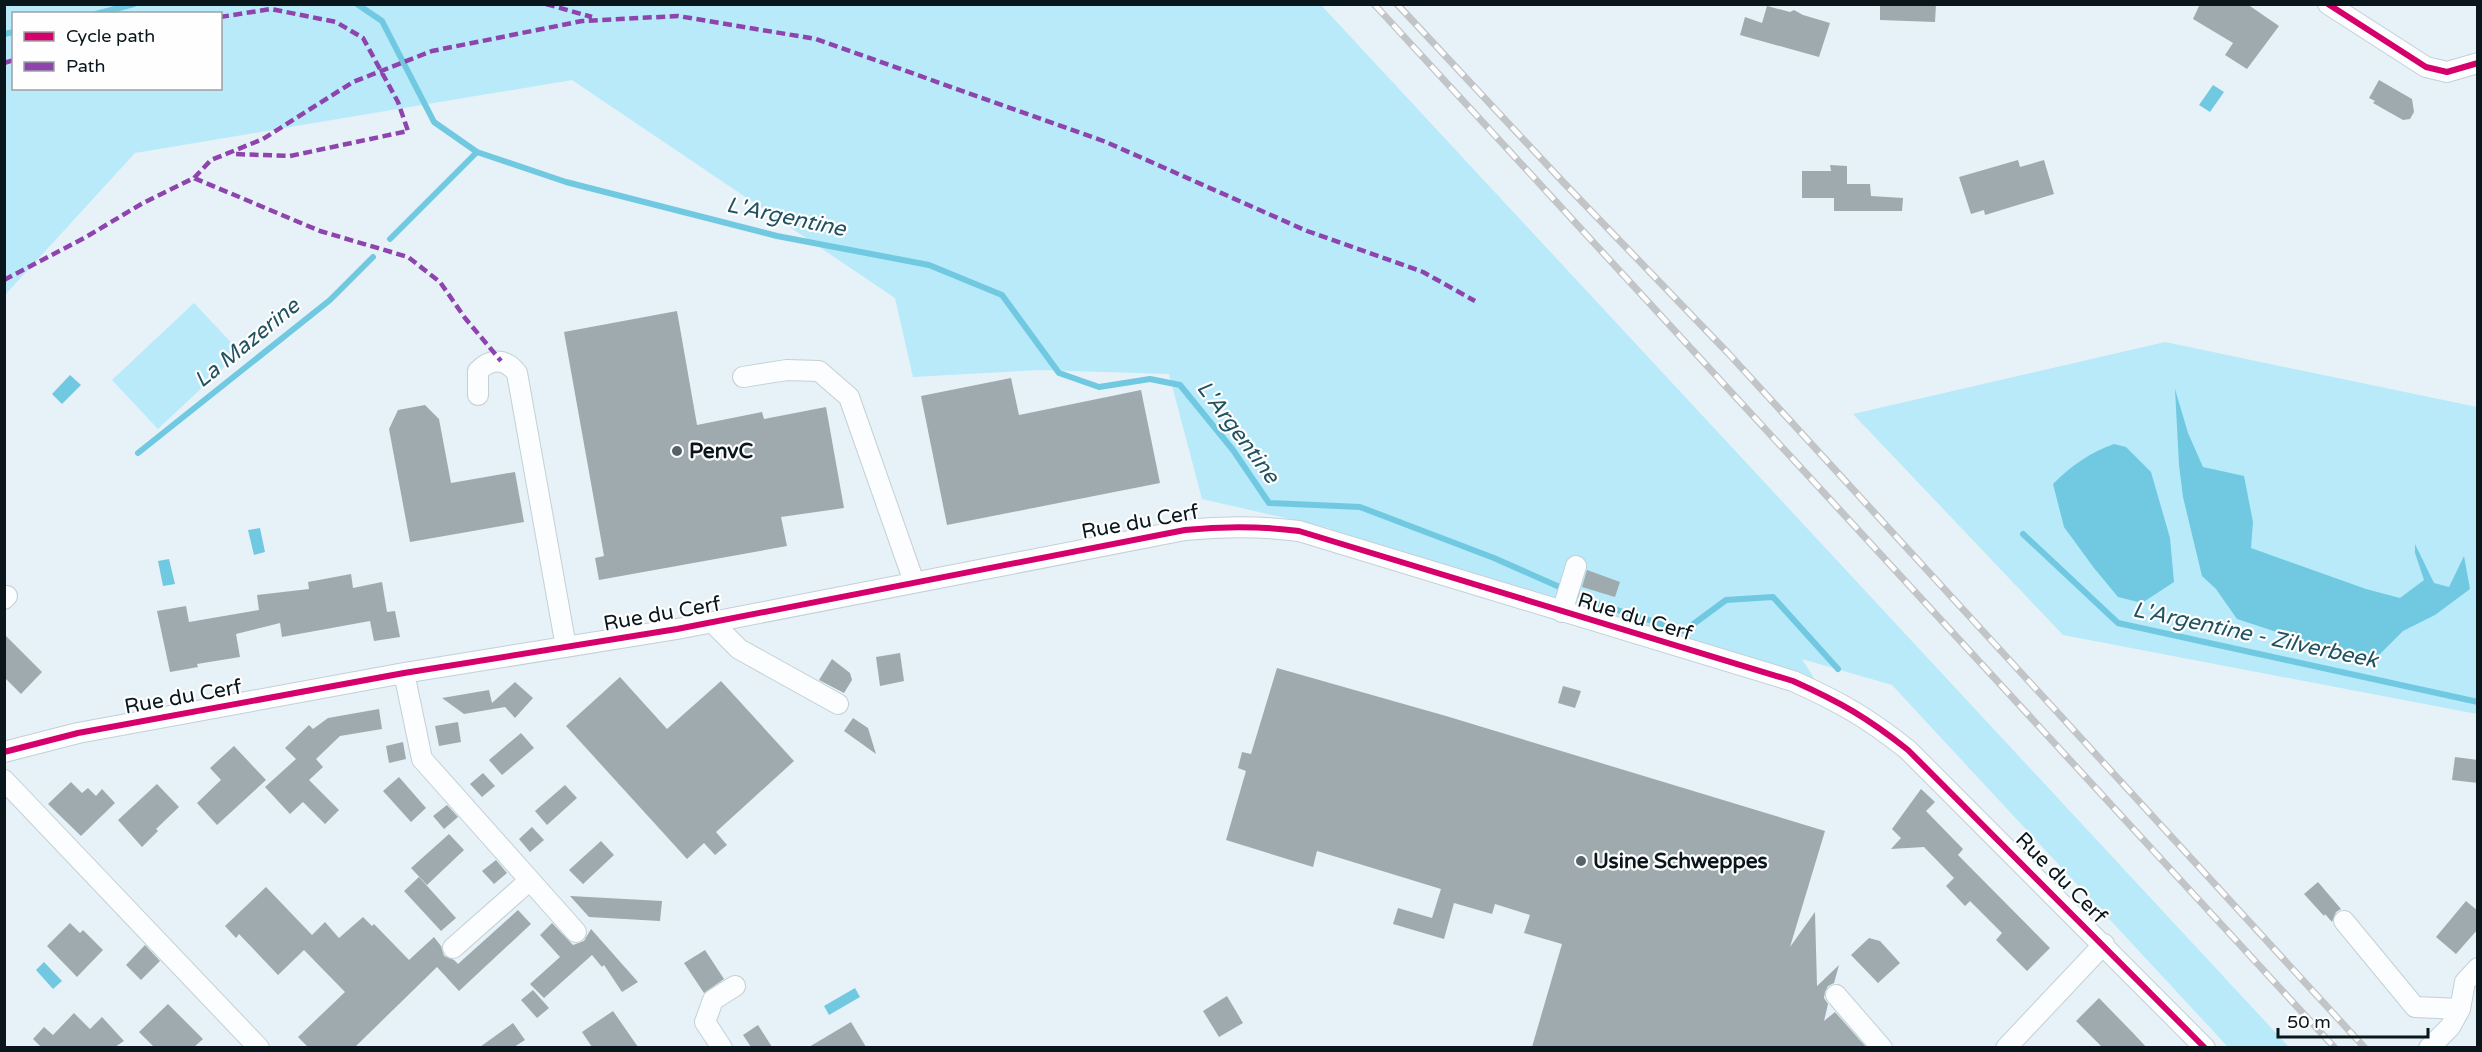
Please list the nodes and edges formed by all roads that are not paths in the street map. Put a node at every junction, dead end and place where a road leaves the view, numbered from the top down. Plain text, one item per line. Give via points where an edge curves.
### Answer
1 (2328, 4) edge
2 (2478, 63) edge
3 (743, 377) dead end
4 (478, 395) dead end
5 (1573, 574) dead end
6 (914, 582) junction
7 (1563, 607) junction
8 (712, 622) junction
9 (566, 647) junction
10 (404, 674) junction
11 (838, 704) dead end
12 (4, 752) edge
13 (4, 780) edge
14 (529, 881) junction
15 (2344, 921) dead end
16 (576, 932) dead end
17 (2104, 944) junction
18 (453, 948) dead end
19 (2478, 968) edge
20 (735, 986) dead end
21 (1836, 995) dead end
22 (2469, 1013) edge
23 (259, 1047) edge
24 (722, 1047) edge
25 (1882, 1047) edge
26 (2006, 1047) edge
27 (2205, 1047) edge
28 (2429, 1047) edge

1 - 2 street via 2426,67 2447,72
3 - 6 street via 787,370 819,371 849,398
4 - 9 street via 478,371 486,363 501,361 517,373
5 - 7 street
6 - 7 street, Rue du Cerf via 1185,530 1264,526 1299,531
6 - 8 street, Rue du Cerf
7 - 17 street, Rue du Cerf via 1793,681 1874,723 1908,750
8 - 9 street, Rue du Cerf
8 - 11 street via 739,649
9 - 10 street, Rue du Cerf
10 - 12 street, Rue du Cerf via 78,733
10 - 14 street via 422,759
13 - 23 street
14 - 16 street
14 - 18 street
15 - 22 street via 2415,1007
17 - 26 street, Rue du Cerf
17 - 27 street, Rue du Cerf
19 - 22 street via 2465,982
20 - 24 street via 713,1000 705,1022
21 - 25 street
22 - 28 street

